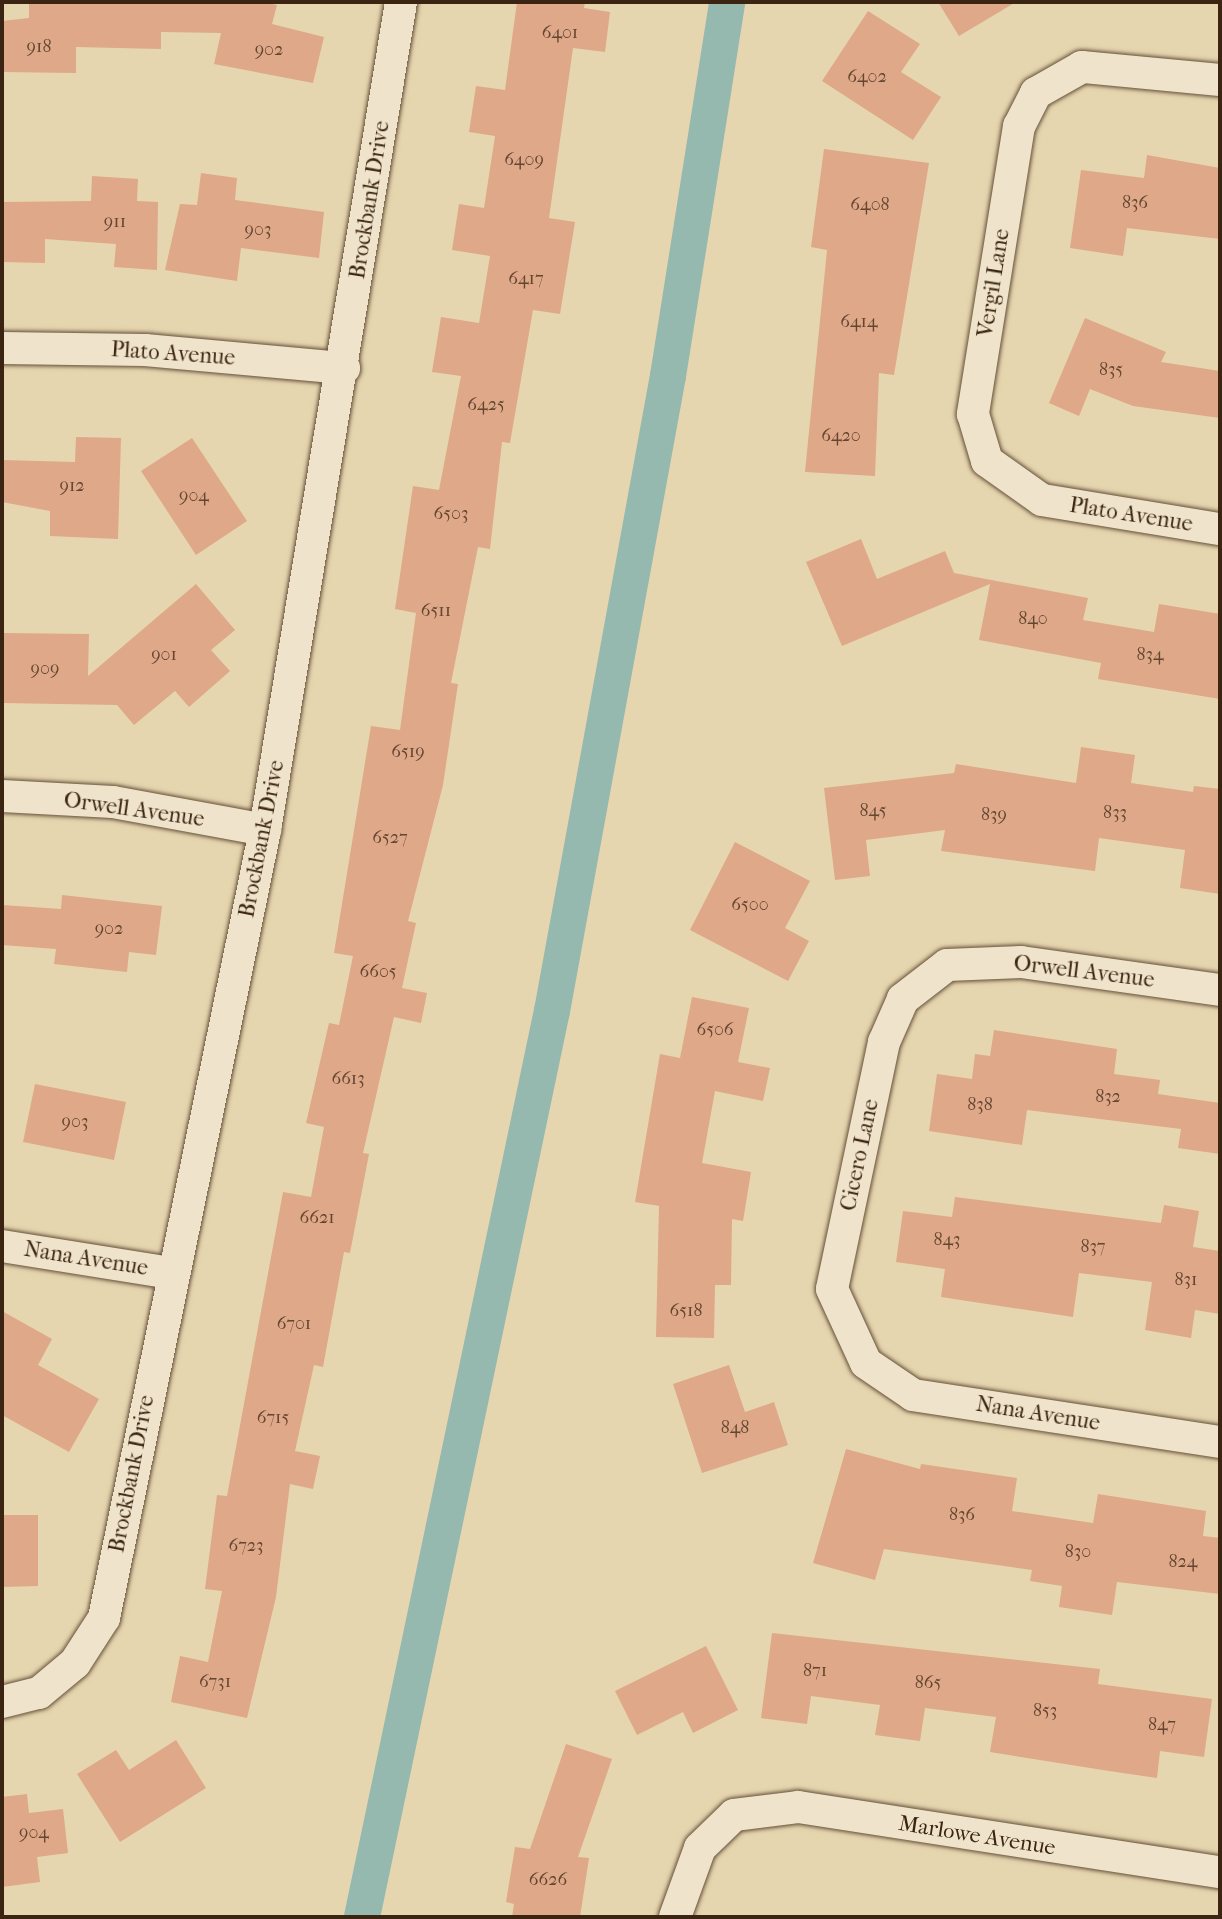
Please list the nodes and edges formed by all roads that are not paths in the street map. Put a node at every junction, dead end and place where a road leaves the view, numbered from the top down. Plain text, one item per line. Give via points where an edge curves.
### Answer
1 (401, 2) edge
2 (1220, 80) edge
3 (2, 348) edge
4 (344, 368) junction
5 (1042, 500) joint
6 (1220, 529) edge
7 (2, 796) edge
8 (265, 830) junction
9 (947, 965) joint
10 (1220, 990) edge
11 (2, 1246) edge
12 (171, 1273) junction
13 (866, 1363) joint
14 (1220, 1442) edge
15 (2, 1702) edge
16 (1220, 1872) edge
17 (675, 1917) edge

1 - 4 street, Brockbank Drive
2 - 5 street, Vergil Lane via 1082,67 1036,93 1019,126 973,414 987,461
3 - 4 street, Plato Avenue via 145,350
4 - 8 street, Brockbank Drive
5 - 6 street, Plato Avenue
7 - 8 street, Orwell Avenue via 113,802
8 - 12 street, Brockbank Drive
9 - 10 street, Orwell Avenue via 1021,962
9 - 13 street, Cicero Lane via 903,999 884,1042 832,1289
11 - 12 street, Nana Avenue
12 - 15 street, Brockbank Drive via 104,1618 75,1663 39,1693
13 - 14 street, Nana Avenue via 913,1395
16 - 17 street, Marlowe Avenue via 798,1807 734,1815 700,1848

